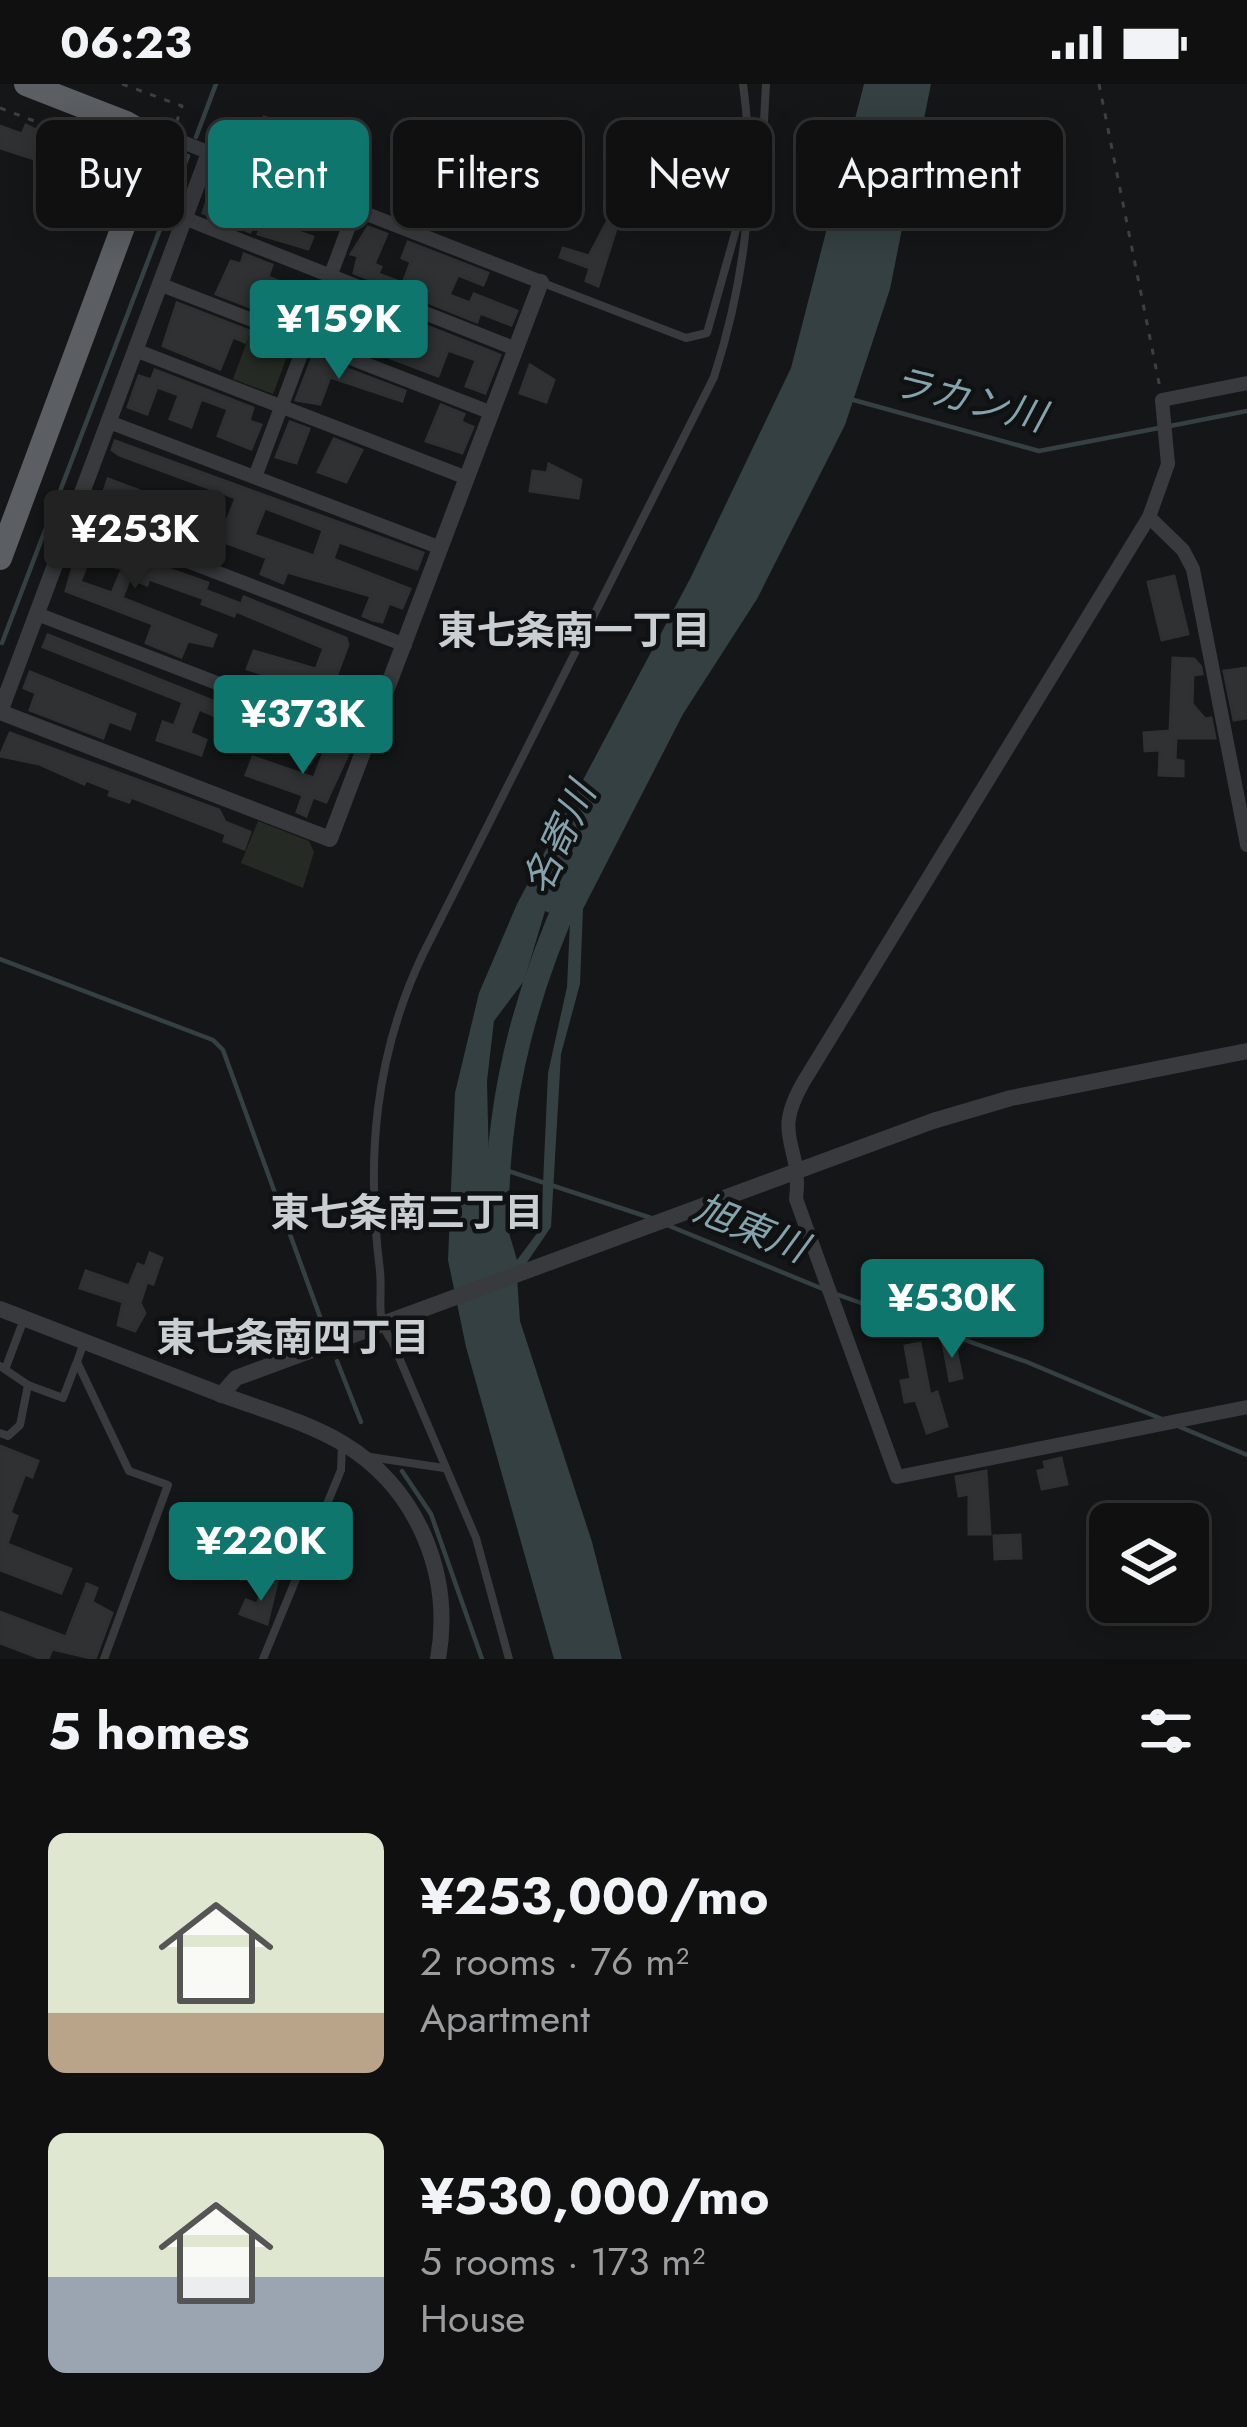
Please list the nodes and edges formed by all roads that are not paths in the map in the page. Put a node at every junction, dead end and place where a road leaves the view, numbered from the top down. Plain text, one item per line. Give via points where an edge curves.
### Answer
1 (26, 84) edge
2 (743, 84) edge
3 (766, 84) edge
4 (121, 120) edge
5 (745, 120) edge
6 (764, 120) edge
7 (208, 156) edge
8 (369, 215) edge
9 (184, 218) joint
10 (125, 228) edge
11 (180, 228) edge
12 (348, 228) edge
13 (737, 228) edge
14 (746, 228) edge
15 (330, 276) junction
16 (541, 282) junction
17 (159, 284) junction
18 (306, 341) junction
19 (135, 350) junction
20 (516, 350) junction
21 (1247, 383) edge
22 (281, 406) junction
23 (492, 413) junction
24 (109, 422) junction
25 (254, 477) junction
26 (467, 478) junction
27 (73, 517) junction
28 (1149, 517) junction
29 (440, 548) junction
30 (1, 554) edge
31 (37, 614) junction
32 (405, 645) junction
33 (8, 668) edge
34 (0, 712) edge
35 (368, 741) junction
36 (1247, 845) edge
37 (1247, 1052) edge
38 (800, 1168) junction
39 (0, 1309) edge
40 (24, 1318) junction
41 (378, 1322) junction
42 (84, 1342) junction
43 (77, 1363) junction
44 (3, 1366) edge
45 (28, 1385) junction
46 (221, 1395) junction
47 (1247, 1407) edge
48 (0, 1433) edge
49 (342, 1443) junction
50 (364, 1458) junction
51 (445, 1468) junction
52 (104, 1659) edge
53 (263, 1659) edge
54 (438, 1659) edge
55 (509, 1659) edge

1 - 4 highway
2 - 5 lane
3 - 6 lane
7 - 9 street
8 - 16 street
9 - 15 street
10 - 30 highway
11 - 17 street
12 - 15 street
13 - 16 lane via 707,334 699,338
14 - 41 lane via 714,377 404,994 378,1088 372,1153
15 - 18 street
15 - 20 street
16 - 20 street
17 - 18 street
17 - 19 street
18 - 22 street
18 - 23 street
19 - 22 street
19 - 24 street
20 - 23 street
21 - 28 street via 1162,400 1168,464
22 - 25 street
22 - 26 street
23 - 26 street
24 - 25 street
24 - 27 street
25 - 29 street
26 - 29 street
27 - 31 street
27 - 32 street
28 - 36 street via 1192,569
28 - 38 street via 788,1108 784,1132
29 - 32 street
31 - 33 street
31 - 35 street
32 - 35 street
33 - 34 street
34 - 35 street via 330,839
37 - 38 street via 1011,1098
38 - 41 street
38 - 47 street via 796,1198 897,1477
39 - 40 street
40 - 42 street
40 - 44 lane
41 - 46 street via 236,1378
41 - 51 lane
42 - 43 lane
42 - 46 street
43 - 45 lane via 63,1398
43 - 52 lane via 129,1472 168,1485
44 - 45 lane
45 - 48 lane via 20,1425
46 - 49 street
49 - 50 street
49 - 53 lane via 341,1470
50 - 51 lane
50 - 54 street via 399,1491 430,1549 441,1607
51 - 55 lane via 476,1538

